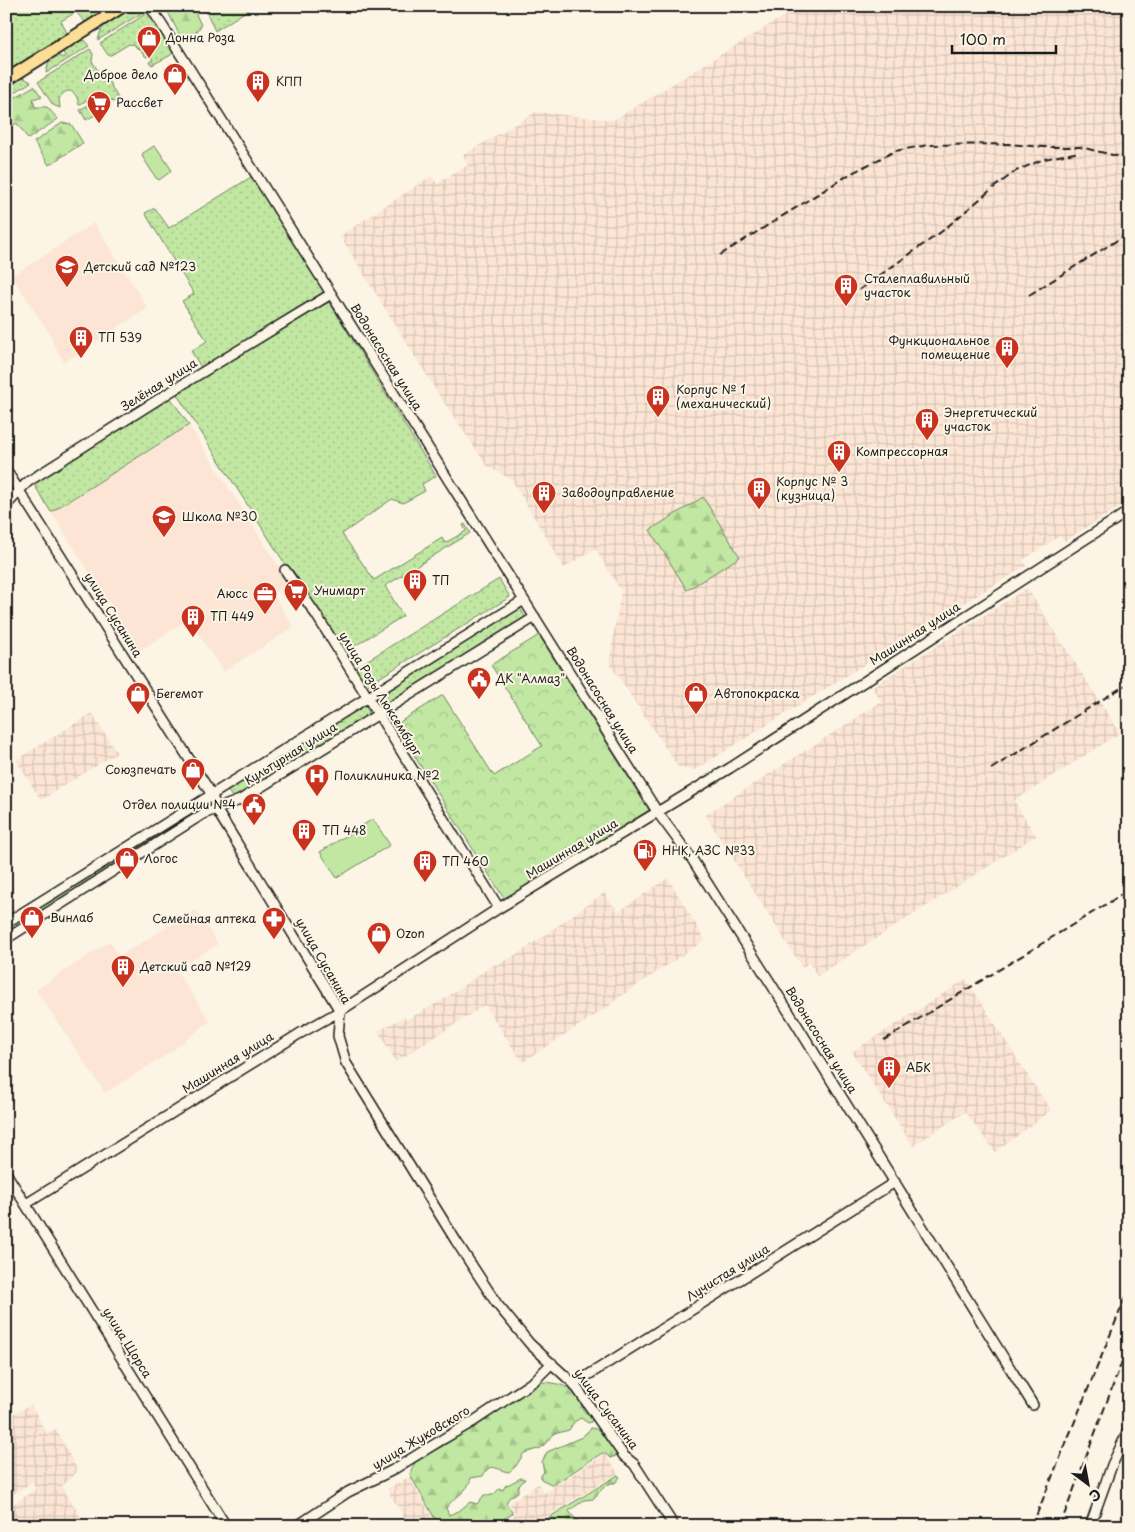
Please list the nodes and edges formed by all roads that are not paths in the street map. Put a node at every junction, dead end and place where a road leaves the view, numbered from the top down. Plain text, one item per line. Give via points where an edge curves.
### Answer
1 (123, 6) edge
2 (150, 6) edge
3 (6, 80) edge
4 (332, 294) junction
5 (6, 470) edge
6 (19, 490) junction
7 (6, 505) edge
8 (1129, 511) edge
9 (286, 570) dead end
10 (524, 600) junction
11 (535, 617) junction
12 (367, 698) junction
13 (378, 715) junction
14 (212, 795) junction
15 (216, 809) junction
16 (658, 813) junction
17 (500, 908) junction
18 (6, 923) edge
19 (6, 939) edge
20 (340, 1011) junction
21 (6, 1172) edge
22 (895, 1182) junction
23 (26, 1204) junction
24 (552, 1363) junction
25 (574, 1384) junction
26 (1033, 1406) dead end
27 (1129, 1429) edge
28 (226, 1526) edge
29 (297, 1526) edge
30 (674, 1526) edge
31 (1090, 1526) edge

1 - 3 main road
2 - 4 street, Водонасосная улица
4 - 6 street, Зелёная улица via 170,392
4 - 10 street, Водонасосная улица
5 - 6 street, улица Сусанина
6 - 7 street, Зелёная улица
6 - 14 street, улица Сусанина
8 - 16 street, Машинная улица
9 - 12 street, улица Розы Люксембург
10 - 11 street, Водонасосная улица
10 - 12 street, Культурная улица
11 - 13 street, Культурная улица
11 - 16 street, Водонасосная улица
12 - 13 street, улица Розы Люксембург
12 - 14 street, Культурная улица
13 - 15 street, Культурная улица via 240,800
13 - 17 street, улица Розы Люксембург
14 - 15 street, улица Сусанина
14 - 18 street, Культурная улица
15 - 19 street, Культурная улица via 203,814
15 - 20 street, улица Сусанина
16 - 17 street, Машинная улица
16 - 22 street, Водонасосная улица via 692,859
17 - 20 street, Машинная улица
20 - 23 street, Машинная улица
20 - 24 street, улица Сусанина via 338,1036 346,1062 498,1304 530,1344
21 - 23 street, улица Щорса
22 - 25 street, Лучистая улица
22 - 26 street, Водонасосная улица
23 - 28 street, улица Щорса
24 - 25 street, улица Сусанина
24 - 29 street, улица Жуковского via 534,1381 474,1421 391,1472 348,1492
25 - 30 street, улица Сусанина via 624,1456 634,1464
27 - 31 street

